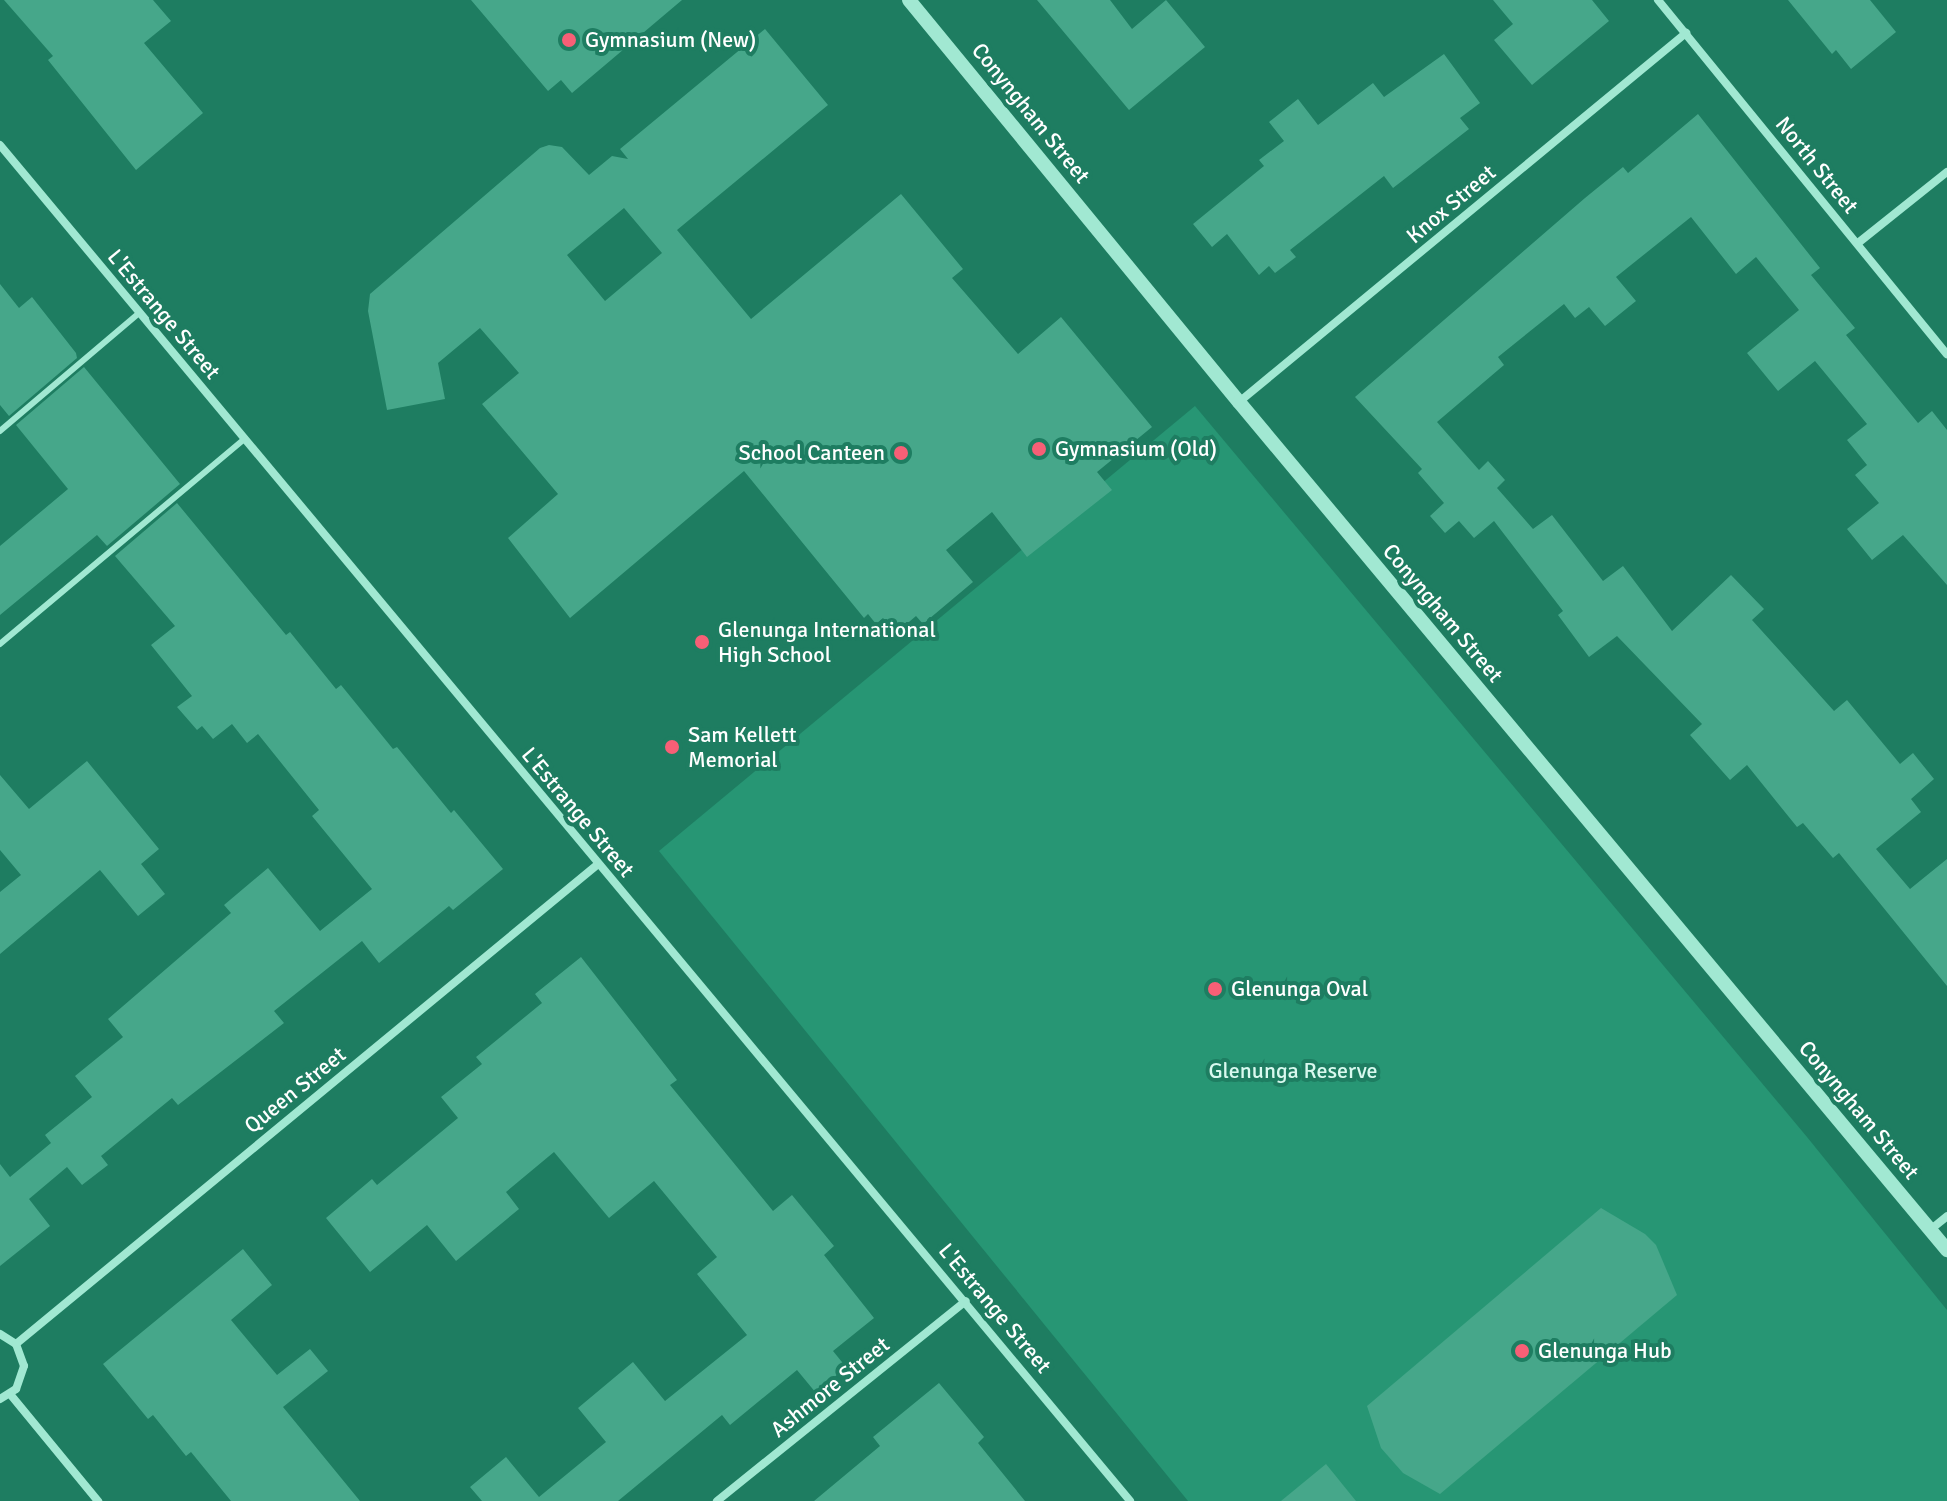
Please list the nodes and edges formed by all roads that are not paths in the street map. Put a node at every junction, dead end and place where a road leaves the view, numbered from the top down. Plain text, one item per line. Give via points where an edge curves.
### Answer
1 (909, 0) edge
2 (1658, 0) edge
3 (1686, 33) junction
4 (0, 145) edge
5 (1947, 172) edge
6 (1858, 243) junction
7 (139, 313) junction
8 (1947, 354) edge
9 (1239, 402) junction
10 (0, 431) edge
11 (244, 439) junction
12 (0, 644) edge
13 (598, 864) junction
14 (1947, 1216) edge
15 (1930, 1230) junction
16 (1947, 1250) edge
17 (966, 1301) junction
18 (0, 1334) edge
19 (16, 1344) junction
20 (10, 1394) junction
21 (0, 1399) edge
22 (98, 1501) edge
23 (717, 1501) edge
24 (1130, 1501) edge

1 - 9 street, Conyngham Street
2 - 3 street, North Street
3 - 6 street, North Street
3 - 9 street, Knox Street
4 - 7 street, L'Estrange Street
5 - 6 street
6 - 8 street, North Street
7 - 10 lane
7 - 11 street, L'Estrange Street
9 - 15 street, Conyngham Street
11 - 12 lane
11 - 13 street, L'Estrange Street
13 - 17 street, L'Estrange Street
13 - 19 street, Queen Street
14 - 15 street
15 - 16 street, Conyngham Street
17 - 23 street, Ashmore Street
17 - 24 street, L'Estrange Street
18 - 19 street
19 - 20 street via 24,1366 22,1379
20 - 21 street
20 - 22 street

